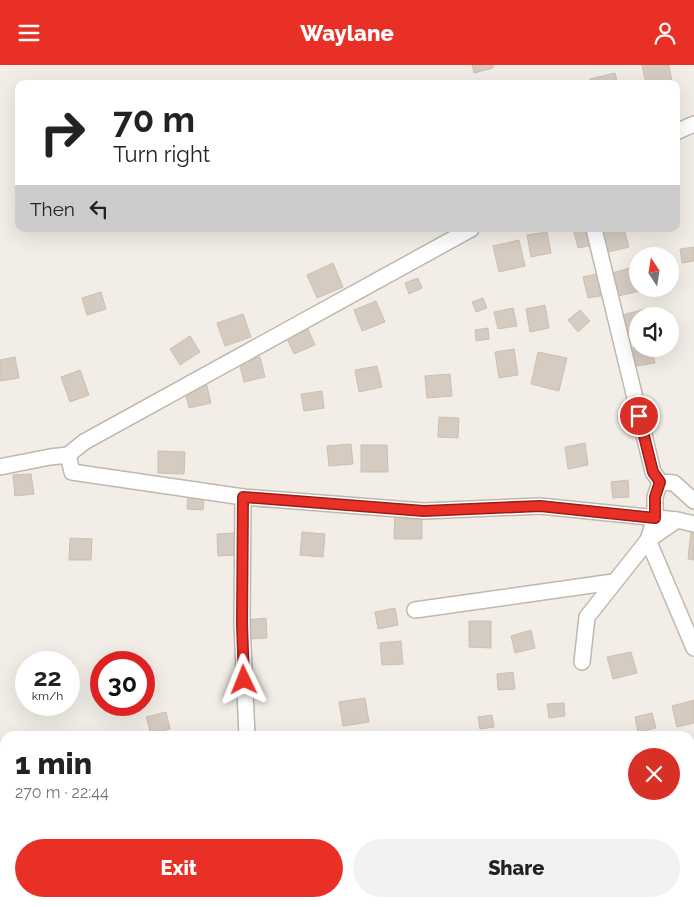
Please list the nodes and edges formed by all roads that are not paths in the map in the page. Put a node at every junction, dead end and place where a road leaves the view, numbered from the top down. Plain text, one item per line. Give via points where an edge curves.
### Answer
1 (694, 124) edge
2 (680, 130) edge
3 (466, 232) edge
4 (595, 232) edge
5 (68, 455) junction
6 (0, 467) edge
7 (660, 482) junction
8 (243, 497) junction
9 (694, 501) edge
10 (694, 507) edge
11 (655, 518) junction
12 (677, 519) junction
13 (693, 524) edge
14 (648, 540) junction
15 (613, 582) junction
16 (416, 610) dead end
17 (694, 648) edge
18 (582, 662) dead end
19 (247, 731) edge

1 - 2 street
3 - 5 street via 84,442
4 - 7 street via 653,472
5 - 6 street
5 - 8 street via 72,472
7 - 9 street via 674,483
7 - 11 street via 655,497
8 - 11 street via 424,511 540,506
8 - 19 street via 242,624
10 - 13 street
11 - 12 street
11 - 14 street
12 - 13 street
12 - 14 street
14 - 15 street
14 - 17 street
15 - 16 street
15 - 18 street via 587,617

